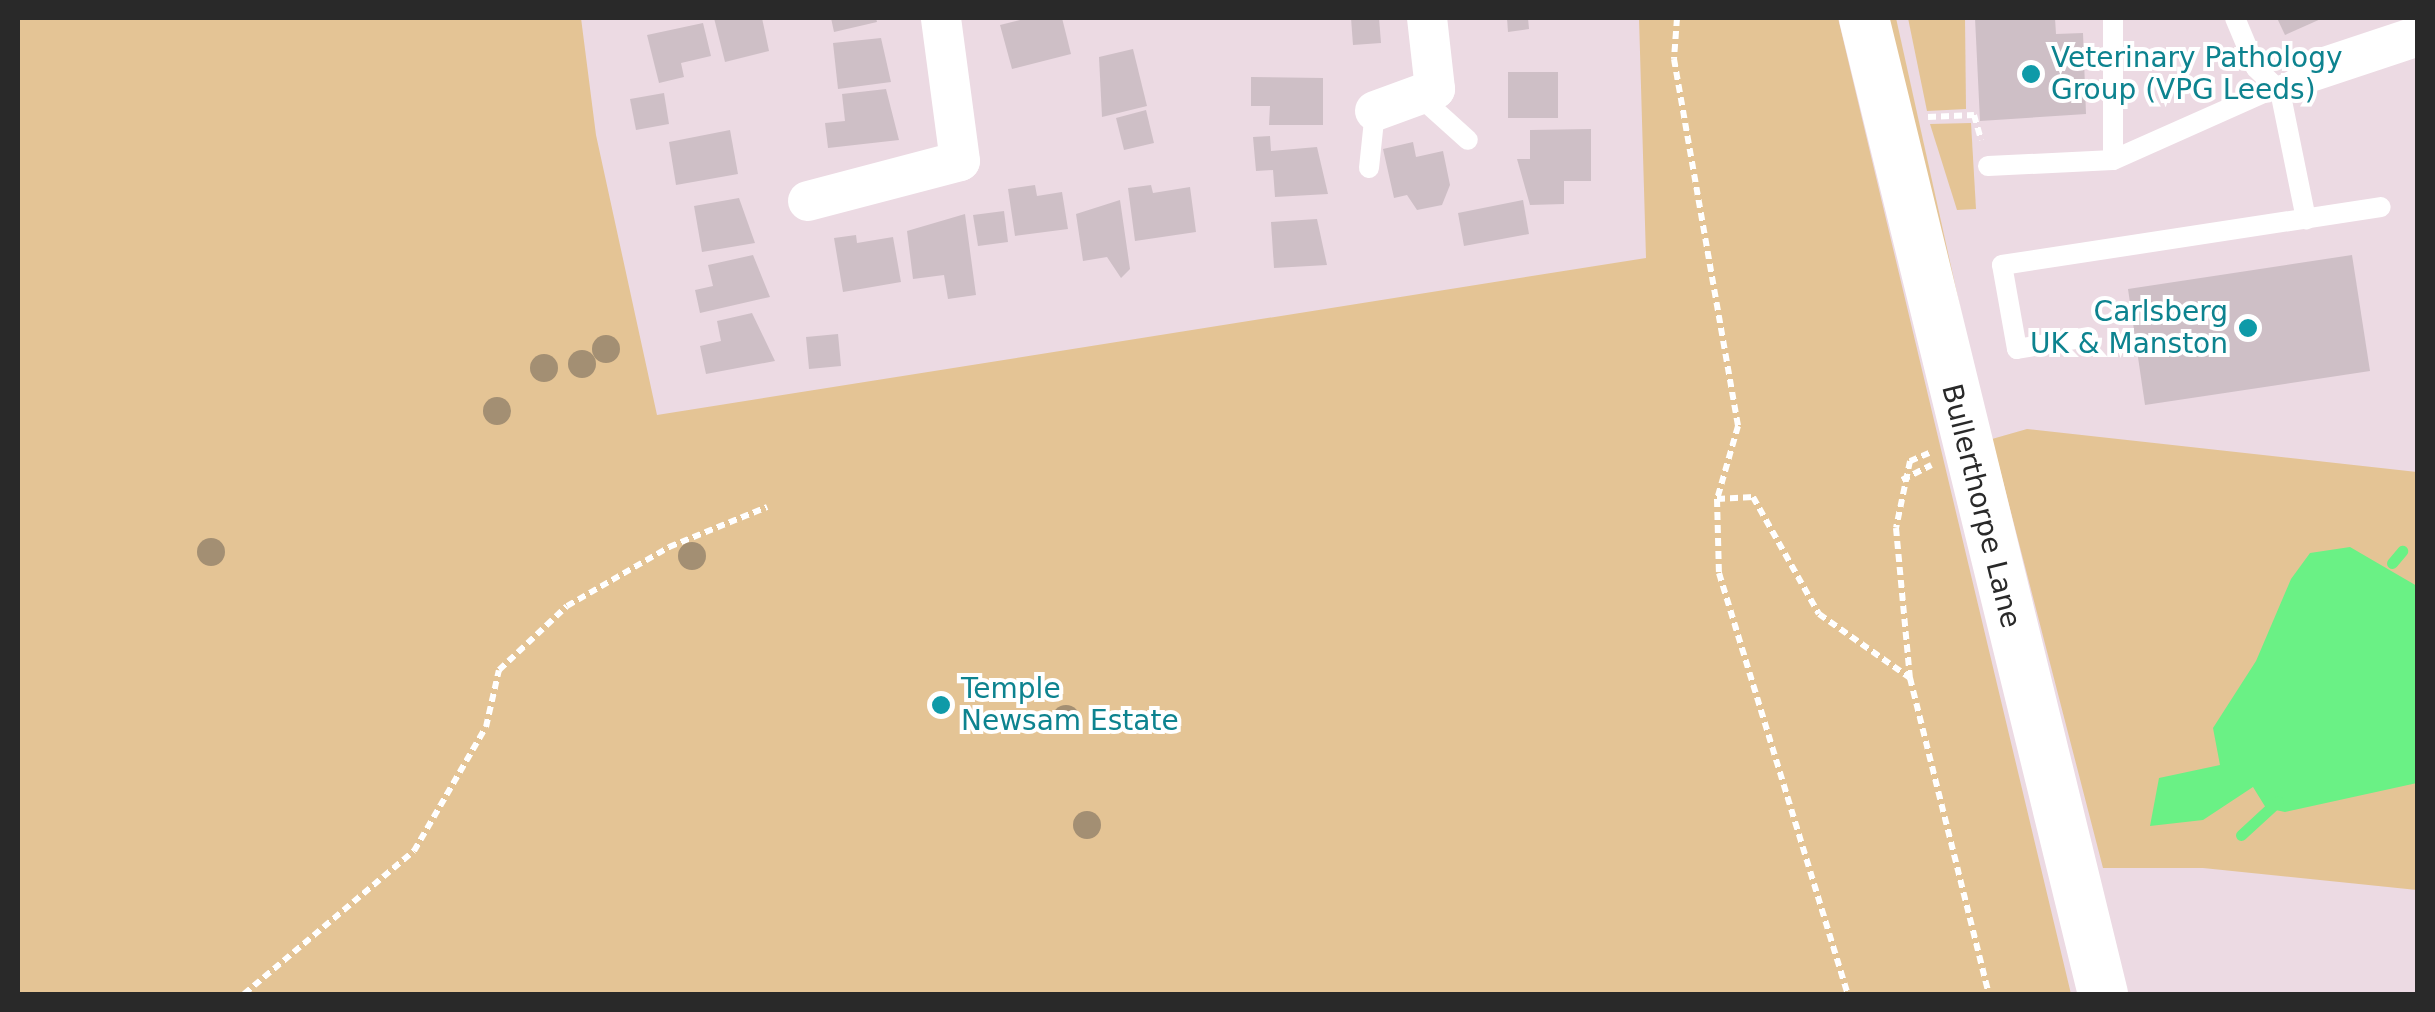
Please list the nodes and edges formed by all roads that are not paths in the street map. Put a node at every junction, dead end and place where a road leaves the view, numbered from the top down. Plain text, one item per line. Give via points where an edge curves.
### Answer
1 (941, 18) edge
2 (1427, 18) edge
3 (1864, 18) edge
4 (2114, 18) edge
5 (2235, 18) edge
6 (2418, 36) edge
7 (2296, 81) junction
8 (1418, 96) junction
9 (1375, 111) joint
10 (1468, 140) dead end
11 (2113, 160) junction
12 (1988, 166) road end
13 (1369, 168) dead end
14 (808, 201) dead end
15 (2381, 207) dead end
16 (2306, 219) junction
17 (2088, 337) dead end
18 (2102, 994) edge

1 - 14 street via 960,161
2 - 8 street via 1435,89
3 - 18 street, Bullerthorpe Lane
4 - 11 lane
5 - 7 lane via 2256,68
6 - 7 street
7 - 11 lane
7 - 16 lane
8 - 9 street
8 - 10 lane
9 - 13 lane
11 - 12 lane
15 - 16 lane
16 - 17 lane via 2002,266 2016,350

